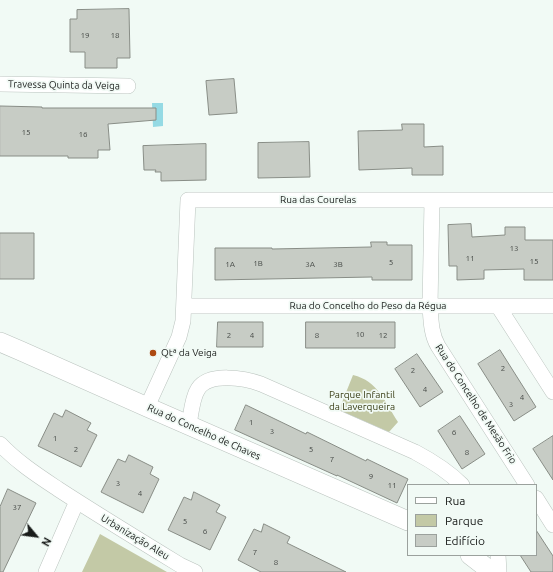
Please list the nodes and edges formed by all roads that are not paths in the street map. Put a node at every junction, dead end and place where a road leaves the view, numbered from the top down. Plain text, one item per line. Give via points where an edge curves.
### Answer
1 (0, 84) edge
2 (128, 86) dead end
3 (553, 200) edge
4 (432, 201) junction
5 (184, 306) junction
6 (430, 306) junction
7 (498, 306) junction
8 (553, 306) edge
9 (3, 348) edge
10 (553, 392) edge
11 (147, 407) junction
12 (189, 425) junction
13 (0, 444) edge
14 (461, 484) edge
15 (526, 484) edge
16 (537, 500) edge
17 (77, 501) junction
18 (407, 521) edge
19 (553, 525) edge
20 (471, 556) edge
21 (498, 556) edge
22 (46, 572) edge
23 (194, 572) edge
24 (492, 572) edge
25 (499, 572) edge

1 - 2 street, Travessa Quinta da Veiga
3 - 4 street, Rua das Courelas
4 - 5 street, Rua das Courelas via 188,200
4 - 6 street, Rua do Concelho de Mesão Frio
5 - 6 street, Rua do Concelho do Peso da Régua
5 - 11 street via 178,337
6 - 7 street, Rua do Concelho do Peso da Régua
6 - 15 street, Rua do Concelho de Mesão Frio via 431,327 436,342
7 - 8 street, Rua do Concelho do Peso da Régua
7 - 10 street
9 - 11 street, Rua do Concelho de Chaves
11 - 12 street, Rua do Concelho de Chaves
12 - 14 street via 196,394 202,384 220,378 244,379 261,384 415,452 439,466
12 - 18 street, Rua do Concelho de Chaves
13 - 17 street, Urbanização Aleu via 22,464
16 - 19 street
17 - 22 street
17 - 23 street, Urbanização Aleu
20 - 24 street
21 - 25 street

